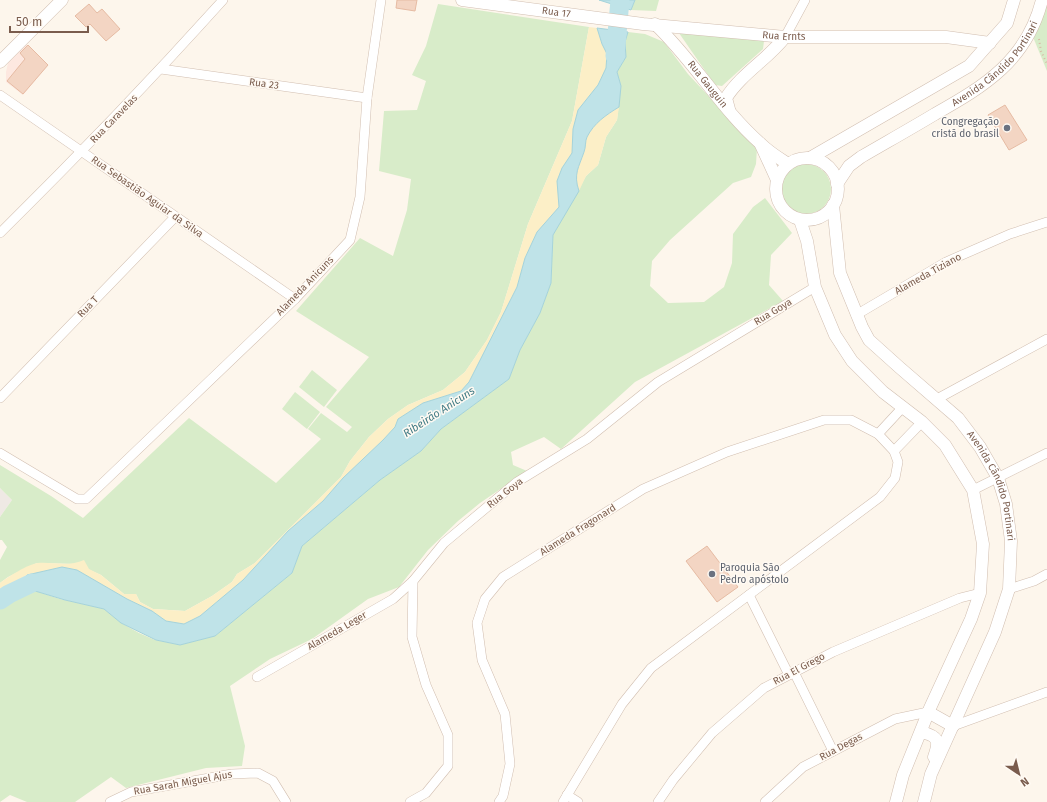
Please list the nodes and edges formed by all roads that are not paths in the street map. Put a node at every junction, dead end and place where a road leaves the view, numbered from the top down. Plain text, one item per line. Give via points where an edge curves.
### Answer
1 (62, 0) edge
2 (223, 0) edge
3 (381, 0) edge
4 (462, 0) edge
5 (805, 0) edge
6 (1014, 0) edge
7 (1042, 0) edge
8 (578, 16) joint
9 (649, 24) junction
10 (785, 37) junction
11 (990, 43) junction
12 (0, 62) edge
13 (161, 69) junction
14 (0, 95) edge
15 (367, 98) junction
16 (730, 110) junction
17 (761, 144) junction
18 (81, 152) junction
19 (810, 158) junction
20 (788, 164) junction
21 (777, 180) junction
22 (837, 184) junction
23 (834, 205) junction
24 (175, 217) junction
25 (800, 220) junction
26 (1047, 222) edge
27 (0, 233) edge
28 (815, 287) junction
29 (294, 299) junction
30 (856, 315) junction
31 (1047, 339) edge
32 (0, 398) edge
33 (937, 399) junction
34 (903, 407) junction
35 (922, 422) junction
36 (878, 434) junction
37 (894, 451) junction
38 (0, 453) edge
39 (1047, 453) edge
40 (998, 478) junction
41 (973, 490) junction
42 (1047, 574) edge
43 (414, 581) junction
44 (1009, 589) junction
45 (980, 593) junction
46 (749, 595) junction
47 (791, 674) junction
48 (258, 676) dead end
49 (1047, 692) edge
50 (928, 712) junction
51 (953, 726) junction
52 (921, 732) junction
53 (833, 751) junction
54 (931, 774) junction
55 (565, 798) edge
56 (110, 802) edge
57 (286, 802) edge
58 (410, 802) edge
59 (499, 802) edge
60 (578, 802) edge
61 (658, 802) edge
62 (765, 802) edge
63 (896, 802) edge
64 (924, 802) edge

1 - 12 street
2 - 13 street, Rua Caravelas
3 - 15 street, Alameda Anicuns
4 - 8 street, Rua 17
5 - 10 street
6 - 11 street, Avenida Cândido Portinari via 1007,23
7 - 22 street, Avenida Cândido Portinari via 1024,44 998,73 970,94 861,157 849,166
8 - 9 street, Rua Ernts
9 - 10 street, Rua Ernts
9 - 16 street, Rua Gauguin via 672,41
10 - 11 street, Rua Ernts via 946,37
10 - 16 street via 733,87 726,98
11 - 19 street, Avenida Cândido Portinari via 969,66
13 - 15 street, Rua 23
13 - 18 street, Rua Caravelas
14 - 18 street, Rua Sebastião Aguiar da Silva
15 - 29 street, Alameda Anicuns via 360,197 350,240
16 - 17 street, Rua Gauguin
17 - 20 street, Rua Gauguin
17 - 21 street, Rua Gauguin
18 - 24 street, Rua Sebastião Aguiar da Silva
18 - 27 street, Rua Caravelas
19 - 20 street via 802,158
19 - 22 street via 828,167
20 - 21 street
21 - 25 street via 775,190 780,205 790,216
22 - 23 street
23 - 25 street via 819,218
23 - 30 street, Avenida Cândido Portinari via 840,273
24 - 29 street, Rua Sebastião Aguiar da Silva
24 - 32 street, Rua T
25 - 28 street, Avenida Cândido Portinari via 807,240
26 - 30 street, Alameda Tiziano via 1010,234 946,262
28 - 34 street, Avenida Cândido Portinari via 834,336 844,350 884,392
28 - 43 street, Rua Goya via 658,382 587,438 517,482 444,543
29 - 38 street, Alameda Anicuns via 86,500 77,499
30 - 33 street, Avenida Cândido Portinari via 869,340
31 - 33 street
33 - 40 street, Avenida Cândido Portinari via 958,418 980,446
34 - 35 street, Avenida Cândido Portinari
34 - 36 street
35 - 37 street
35 - 41 street, Avenida Cândido Portinari via 944,445
36 - 37 street, Alameda Fragonard
36 - 59 street, Alameda Fragonard via 851,420 824,420 727,452 643,489 503,577 485,598 477,623 482,660 505,714 510,764 504,796
37 - 46 street via 898,462 895,478 880,498
39 - 40 street
40 - 41 street
40 - 44 street, Avenida Cândido Portinari via 1006,504 1011,541
41 - 45 street, Avenida Cândido Portinari via 983,544
42 - 44 street
43 - 48 street, Alameda Leger via 393,599
43 - 58 street via 412,637 426,685 448,735 448,766 426,793
44 - 51 street, Avenida Cândido Portinari via 995,632
45 - 47 street, Rua El Grego via 960,598 833,652
45 - 50 street, Avenida Cândido Portinari via 971,619
46 - 47 street
46 - 55 street via 651,668 622,704
47 - 53 street
47 - 61 street, Rua El Grego via 764,688 712,733
49 - 51 street
50 - 51 street
50 - 52 street, Avenida Cândido Portinari
50 - 53 street, Rua Degas via 895,719
51 - 54 street, Avenida Cândido Portinari
52 - 54 street via 936,738
52 - 63 street, Avenida Cândido Portinari via 903,775
53 - 62 street, Rua Degas via 803,767
54 - 64 street, Avenida Cândido Portinari
55 - 60 street
56 - 57 street, Rua Sarah Miguel Ajus via 131,792 232,774 258,773 273,781

